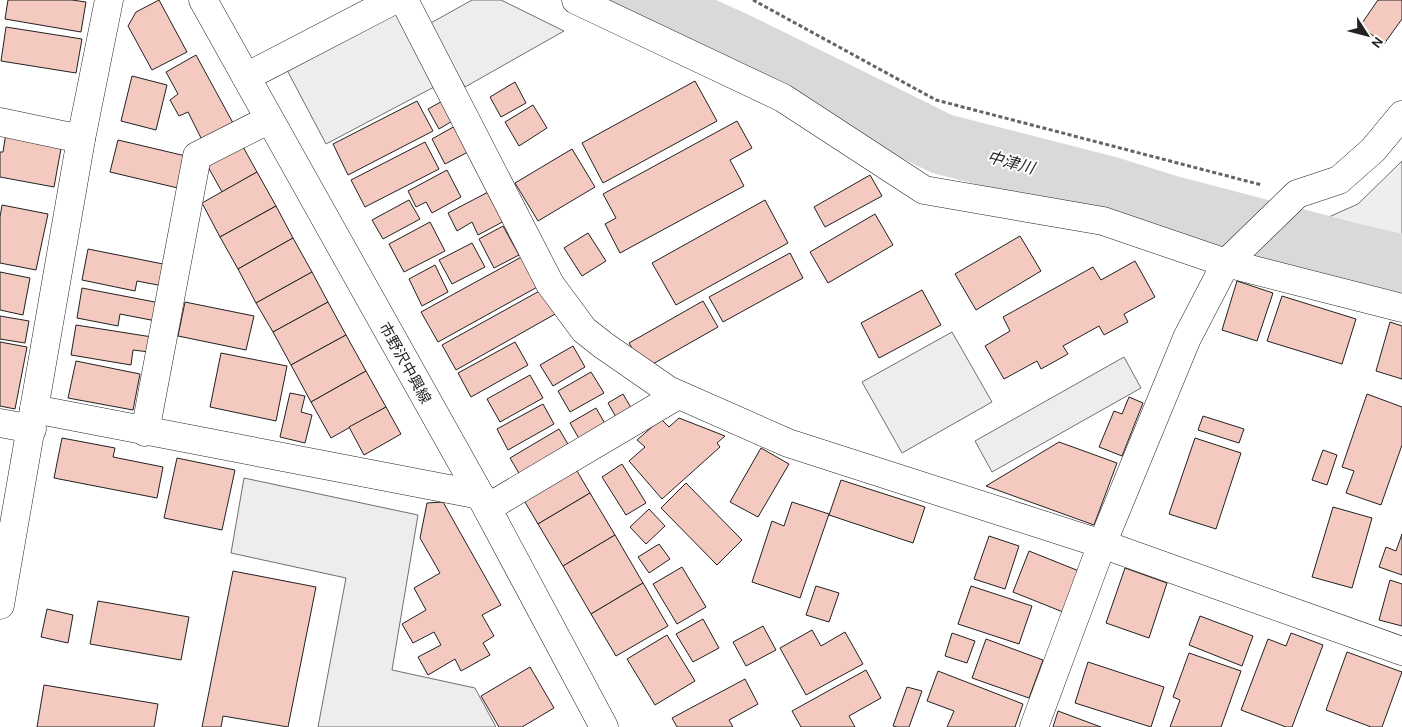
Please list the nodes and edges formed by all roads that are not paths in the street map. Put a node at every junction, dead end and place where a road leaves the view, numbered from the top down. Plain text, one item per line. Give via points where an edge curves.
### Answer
1 (109, 0) edge
2 (203, 0) edge
3 (394, 0) edge
4 (404, 0) edge
5 (576, 0) edge
6 (246, 77) junction
7 (1402, 115) edge
8 (268, 120) junction
9 (0, 122) edge
10 (81, 139) junction
11 (1226, 263) junction
12 (1402, 308) edge
13 (678, 395) junction
14 (33, 419) junction
15 (0, 423) edge
16 (145, 432) junction
17 (483, 502) junction
18 (1102, 544) junction
19 (0, 605) edge
20 (1402, 650) edge
21 (604, 727) edge
22 (1034, 727) edge

1 - 10 street
2 - 6 street, 市野沢中興線
3 - 6 street
4 - 13 street via 550,284 584,330 651,380
5 - 11 street via 783,98 924,190 1103,221
6 - 8 street, 市野沢中興線
7 - 11 street via 1373,150 1339,180 1297,194
8 - 16 street via 197,156
8 - 17 street, 市野沢中興線
9 - 10 street
10 - 14 street
11 - 12 street
11 - 18 street via 1187,338
13 - 17 street
13 - 18 street via 796,446
14 - 15 street
14 - 16 street
14 - 19 street
16 - 17 street
17 - 21 street, 市野沢中興線
18 - 20 street
18 - 22 street

